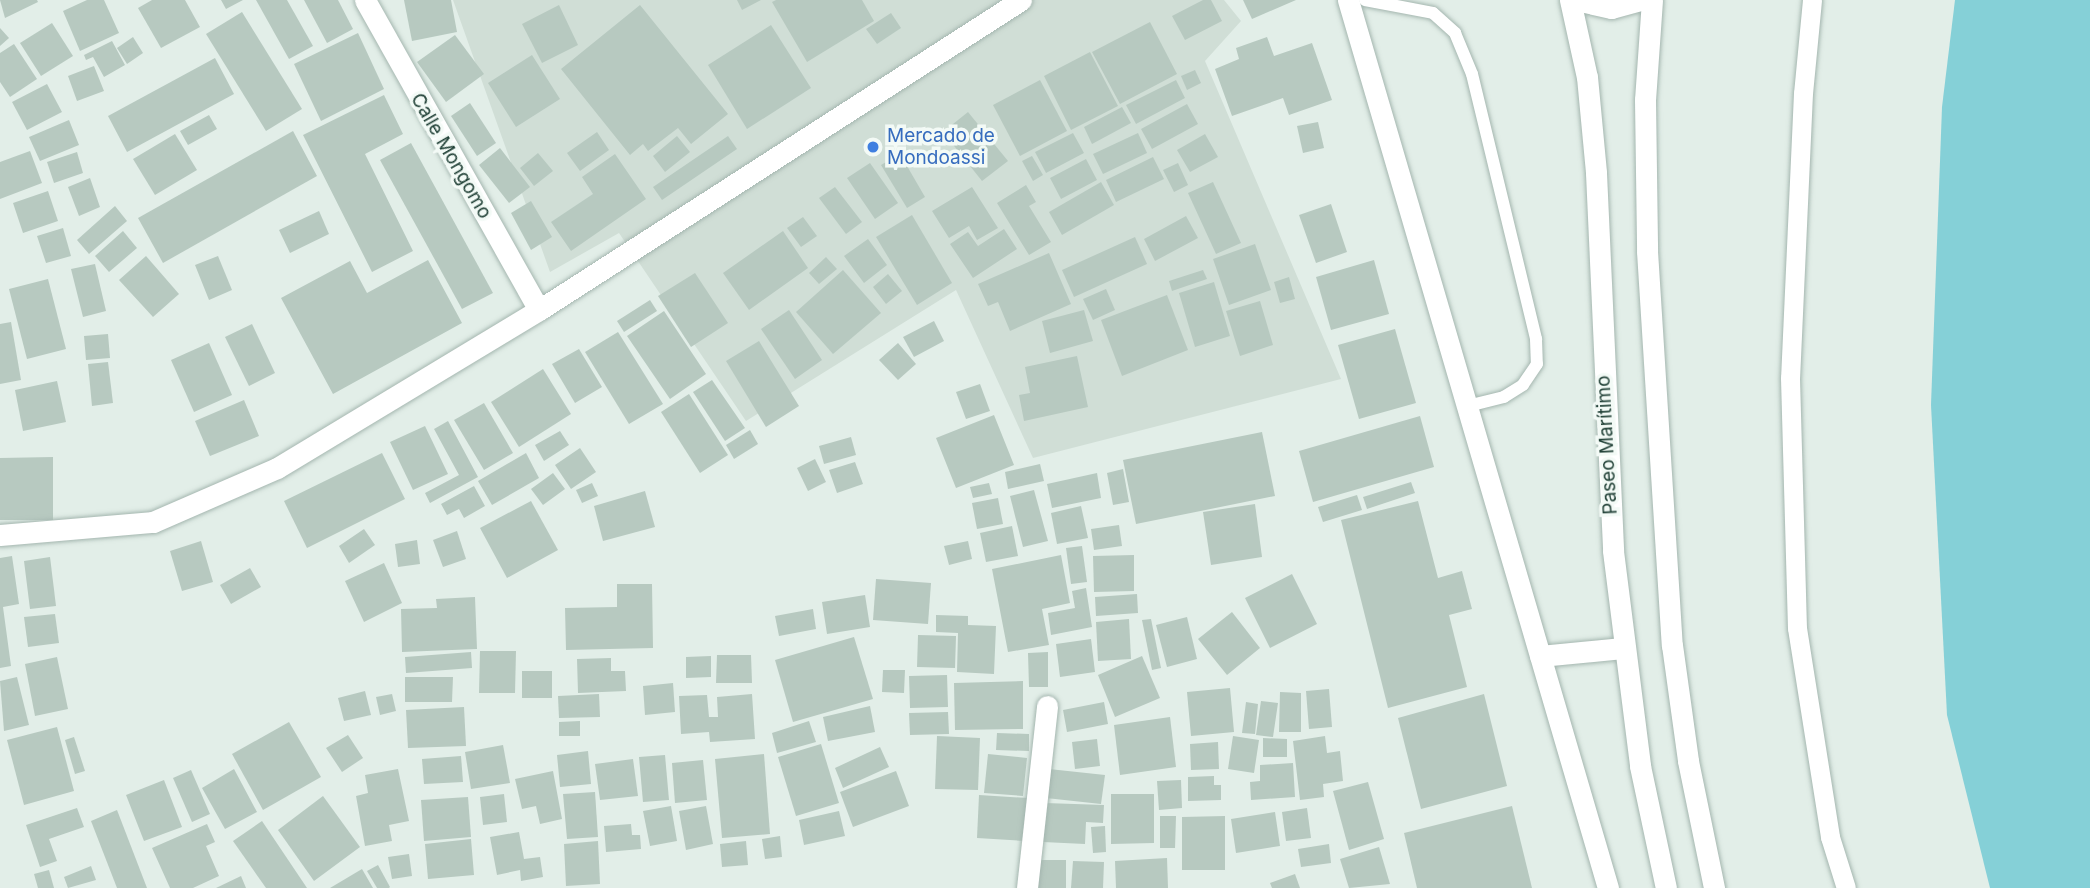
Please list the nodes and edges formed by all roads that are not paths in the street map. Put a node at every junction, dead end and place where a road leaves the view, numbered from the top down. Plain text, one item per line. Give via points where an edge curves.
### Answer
1 (365, 0) edge
2 (1021, 0) edge
3 (1349, 0) edge
4 (1365, 0) edge
5 (1573, 0) edge
6 (1641, 0) edge
7 (1652, 0) edge
8 (1812, 0) edge
9 (539, 310) junction
10 (1467, 406) junction
11 (0, 535) edge
12 (1623, 648) junction
13 (1540, 656) junction
14 (1047, 706) dead end
15 (1027, 888) edge
16 (1608, 888) edge
17 (1666, 888) edge
18 (1714, 888) edge
19 (1846, 888) edge

1 - 9 street, Calle Mongomo
2 - 9 street
3 - 10 street
4 - 10 lane via 1433,13 1455,33 1472,74 1536,340 1537,364 1523,385 1504,397
5 - 6 street, Paseo Marítimo via 1611,8
5 - 12 street, Paseo Marítimo via 1587,77 1596,173 1613,551
7 - 18 street via 1645,100 1647,251 1672,645 1688,761
8 - 19 street via 1803,93 1790,378 1797,628 1830,837
9 - 11 street via 277,468 153,522
10 - 13 street
12 - 13 street
12 - 17 street, Paseo Marítimo via 1640,766
13 - 16 street
14 - 15 street

